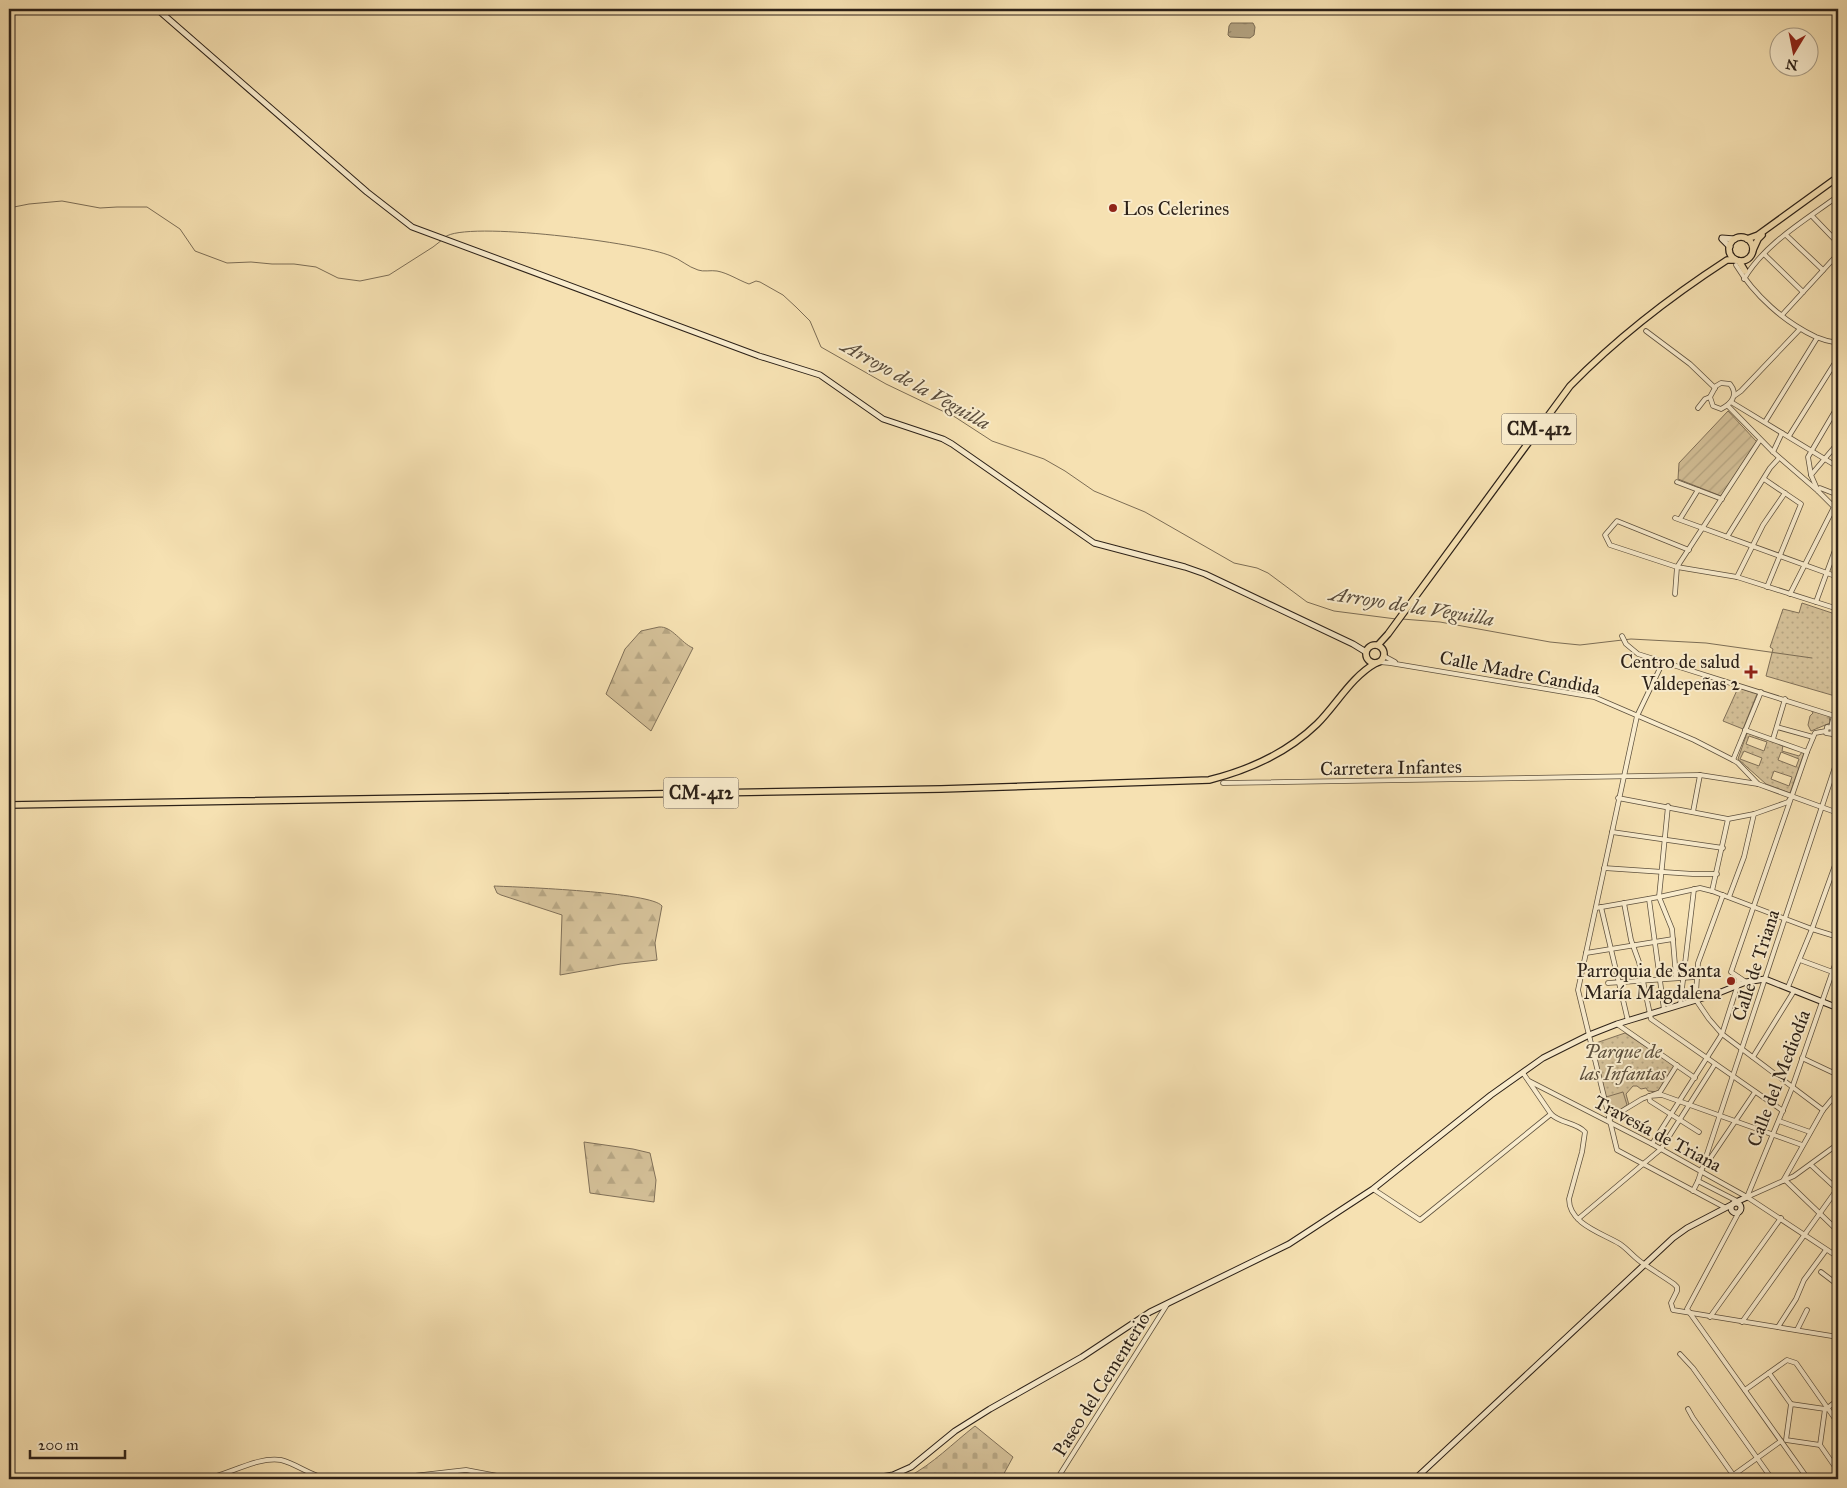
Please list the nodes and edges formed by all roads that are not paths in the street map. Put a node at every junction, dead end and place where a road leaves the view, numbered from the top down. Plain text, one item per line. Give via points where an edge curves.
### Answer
1 (157, 9) edge
2 (1838, 177) edge
3 (1811, 196) junction
4 (1838, 197) edge
5 (1812, 216) junction
6 (1786, 235) junction
7 (1735, 239) junction
8 (1747, 239) junction
9 (1838, 243) edge
10 (1730, 249) junction
11 (1753, 250) junction
12 (1764, 254) junction
13 (1838, 254) edge
14 (1739, 261) junction
15 (1745, 270) joint
16 (1823, 270) junction
17 (1706, 274) junction
18 (1744, 279) junction
19 (1803, 292) junction
20 (1782, 315) junction
21 (1800, 329) junction
22 (1646, 332) dead end
23 (1817, 338) junction
24 (1838, 344) edge
25 (1838, 358) edge
26 (1715, 388) junction
27 (1734, 396) junction
28 (1710, 397) junction
29 (1729, 404) junction
30 (1838, 406) edge
31 (1698, 408) dead end
32 (1765, 422) junction
33 (1782, 433) junction
34 (1789, 436) junction
35 (1760, 440) junction
36 (1838, 443) edge
37 (1812, 450) junction
38 (1773, 452) junction
39 (1778, 458) junction
40 (1825, 458) junction
41 (1838, 467) edge
42 (1811, 475) junction
43 (1764, 479) junction
44 (1677, 482) dead end
45 (1698, 490) junction
46 (1818, 491) junction
47 (1785, 493) junction
48 (1838, 495) edge
49 (1722, 499) junction
50 (1834, 507) junction
51 (1838, 511) edge
52 (1703, 528) junction
53 (1727, 537) junction
54 (1838, 542) edge
55 (1752, 546) junction
56 (1689, 550) junction
57 (1779, 556) junction
58 (1805, 565) junction
59 (1678, 567) junction
60 (1826, 573) junction
61 (1737, 577) junction
62 (1838, 577) edge
63 (1767, 587) junction
64 (1675, 594) dead end
65 (1790, 594) junction
66 (1816, 602) junction
67 (1838, 609) edge
68 (1623, 638) dead end
69 (1382, 650) junction
70 (1366, 655) junction
71 (1663, 662) junction
72 (1378, 663) junction
73 (1405, 665) junction
74 (1357, 677) junction
75 (1761, 692) junction
76 (1785, 699) junction
77 (1838, 700) edge
78 (1637, 716) junction
79 (1837, 716) edge
80 (1777, 727) junction
81 (1832, 727) junction
82 (1745, 730) junction
83 (1826, 731) junction
84 (1832, 734) junction
85 (1813, 737) junction
86 (1773, 739) junction
87 (1838, 739) edge
88 (1807, 752) junction
89 (1838, 758) edge
90 (1733, 760) junction
91 (1624, 775) junction
92 (1700, 775) junction
93 (1223, 784) dead end
94 (1758, 784) junction
95 (1792, 797) junction
96 (1618, 798) junction
97 (1789, 803) junction
98 (9, 805) edge
99 (1668, 806) junction
100 (1822, 808) junction
101 (1693, 812) junction
102 (1838, 813) edge
103 (1754, 814) junction
104 (1728, 818) junction
105 (1612, 832) junction
106 (1664, 840) junction
107 (1723, 848) junction
108 (1838, 857) edge
109 (1604, 868) junction
110 (1662, 872) junction
111 (1717, 874) junction
112 (1694, 889) junction
113 (1712, 891) junction
114 (1723, 895) junction
115 (1660, 897) junction
116 (1729, 897) junction
117 (1649, 899) junction
118 (1624, 903) junction
119 (1599, 907) junction
120 (1754, 907) junction
121 (1785, 919) junction
122 (1812, 929) junction
123 (1838, 937) edge
124 (1673, 939) junction
125 (1655, 943) junction
126 (1634, 946) junction
127 (1611, 950) junction
128 (1586, 953) junction
129 (1838, 956) edge
130 (1800, 960) junction
131 (1833, 972) junction
132 (1838, 974) edge
133 (1684, 977) junction
134 (1696, 977) junction
135 (1738, 977) junction
136 (1676, 978) junction
137 (1765, 978) junction
138 (1660, 979) junction
139 (1643, 980) junction
140 (1746, 982) junction
141 (1608, 983) dead end
142 (1619, 983) junction
143 (1737, 986) junction
144 (1788, 987) junction
145 (1794, 991) junction
146 (1696, 1000) junction
147 (1823, 1002) junction
148 (1680, 1005) junction
149 (1838, 1008) edge
150 (1664, 1010) junction
151 (1650, 1014) junction
152 (1628, 1021) junction
153 (1617, 1024) junction
154 (1722, 1034) junction
155 (1590, 1035) junction
156 (1742, 1049) junction
157 (1753, 1057) junction
158 (1802, 1058) junction
159 (1707, 1059) junction
160 (1715, 1064) junction
161 (1677, 1066) junction
162 (1523, 1073) junction
163 (1838, 1075) edge
164 (1733, 1076) junction
165 (1695, 1078) junction
166 (1530, 1081) junction
167 (1792, 1088) junction
168 (1755, 1092) junction
169 (1838, 1092) edge
170 (1649, 1096) junction
171 (1680, 1101) junction
172 (1689, 1105) junction
173 (1783, 1110) junction
174 (1823, 1110) junction
175 (1551, 1114) junction
176 (1671, 1115) junction
177 (1720, 1116) junction
178 (1610, 1120) junction
179 (1679, 1120) junction
180 (1779, 1121) junction
181 (1736, 1122) junction
182 (1699, 1132) dead end
183 (1810, 1132) junction
184 (1773, 1135) junction
185 (1652, 1144) junction
186 (1838, 1144) edge
187 (1802, 1145) junction
188 (1661, 1149) junction
189 (1831, 1150) junction
190 (1838, 1153) edge
191 (1643, 1164) junction
192 (1811, 1165) junction
193 (1701, 1171) junction
194 (1698, 1181) junction
195 (1784, 1181) junction
196 (1373, 1189) junction
197 (1838, 1189) edge
198 (1693, 1191) junction
199 (1747, 1197) junction
200 (1735, 1203) junction
201 (1723, 1208) junction
202 (1737, 1211) junction
203 (1820, 1213) junction
204 (1781, 1218) junction
205 (1578, 1219) junction
206 (1838, 1230) edge
207 (1804, 1234) junction
208 (1826, 1250) junction
209 (1838, 1257) edge
210 (1645, 1265) junction
211 (1821, 1272) dead end
212 (1838, 1286) edge
213 (1168, 1303) junction
214 (1807, 1310) dead end
215 (1690, 1313) junction
216 (1710, 1317) junction
217 (1742, 1322) junction
218 (1778, 1327) junction
219 (1797, 1330) junction
220 (1838, 1337) edge
221 (1680, 1354) dead end
222 (1769, 1373) junction
223 (1745, 1390) junction
224 (1838, 1400) edge
225 (1791, 1404) junction
226 (1688, 1408) dead end
227 (1826, 1408) junction
228 (1838, 1423) edge
229 (1783, 1441) junction
230 (1820, 1446) junction
231 (1758, 1458) junction
232 (1838, 1472) edge
233 (1735, 1477) edge
234 (1838, 1477) edge
235 (205, 1479) edge
236 (328, 1479) edge
237 (387, 1479) edge
238 (514, 1479) edge
239 (870, 1479) edge
240 (1057, 1479) edge
241 (1415, 1479) edge
242 (1728, 1479) edge
243 (1772, 1479) edge
244 (1808, 1479) edge
245 (1835, 1479) edge

1 - 70 street via 412,228 759,356 820,375 883,419 952,444 1094,543 1205,574 1354,644
2 - 3 main road
3 - 8 main road via 1758,235
3 - 11 main road via 1758,239
4 - 5 street
5 - 6 street
5 - 9 street
6 - 12 street
6 - 16 street
7 - 8 main road
7 - 10 main road, CM-412
7 - 10 street via 1722,238
8 - 11 main road
10 - 14 main road
10 - 17 main road, CM-412 via 1726,257
11 - 14 main road via 1751,256
12 - 18 street
12 - 19 street
13 - 16 street
14 - 15 main road
14 - 17 main road, CM-412 via 1727,260
14 - 18 street
15 - 18 street
16 - 19 street
17 - 69 main road, CM-412 via 1648,316 1597,358 1570,386 1388,634
18 - 20 street
19 - 20 street
20 - 21 street
21 - 23 street
21 - 27 street
22 - 26 street via 1690,364
23 - 24 street
23 - 32 street
25 - 34 street
26 - 27 street via 1720,383 1730,384
26 - 28 street
27 - 29 street
28 - 29 street via 1710,403 1716,408
28 - 31 street
29 - 32 street
29 - 35 street
30 - 37 street
32 - 33 street
33 - 34 street
33 - 38 street
34 - 37 street
35 - 38 street
35 - 49 street
36 - 40 street
37 - 40 street
37 - 42 street via 1808,457
38 - 39 street
39 - 43 street
39 - 46 street
40 - 41 street
40 - 42 street
42 - 46 street
43 - 47 street
43 - 53 street
44 - 45 street
45 - 49 street
45 - 52 street via 1678,519
46 - 48 street via 1820,488
46 - 50 street
47 - 55 street
47 - 57 street via 1801,504
49 - 52 street
50 - 51 street
50 - 58 street
52 - 53 street
52 - 56 street
53 - 55 street
54 - 60 street
55 - 57 street
55 - 61 street
56 - 59 street
56 - 59 street via 1617,521 1605,535 1610,544
57 - 58 street
57 - 63 street
58 - 60 street
58 - 65 street
59 - 61 street
59 - 64 street
60 - 62 street
60 - 66 street
61 - 63 street
63 - 65 street
65 - 66 street
66 - 67 street
68 - 71 street via 1638,654
69 - 70 main road, CM-412 via 1369,647
69 - 72 main road, CM-412
69 - 73 street, Calle Madre Candida via 1392,661
70 - 72 main road via 1370,662
70 - 74 main road, CM-412
71 - 75 street
71 - 78 street
72 - 73 street, Calle Madre Candida
72 - 74 main road, CM-412
73 - 78 street, Calle Madre Candida via 1594,697
74 - 98 main road, CM-412 via 1317,724 1290,747 1248,769 1209,780 932,789
75 - 76 street
75 - 82 street
76 - 79 street
76 - 80 street
77 - 79 street
78 - 90 street, Calle Madre Candida
78 - 91 street
79 - 81 street
80 - 85 street
80 - 86 street
81 - 83 street
81 - 84 street
82 - 86 street
82 - 90 street
83 - 84 street
83 - 85 street via 1817,732
84 - 87 street
85 - 88 street
86 - 88 street
88 - 95 street
89 - 100 street, Calle de Triana
90 - 94 street, Calle Madre Candida
91 - 92 street, Carretera Infantes
91 - 93 street, Carretera Infantes
91 - 96 street
92 - 94 street, Carretera Infantes
92 - 101 street
94 - 95 street
95 - 97 street
95 - 100 street
96 - 99 street
96 - 105 street
97 - 103 street
97 - 120 street
99 - 101 street
99 - 106 street
100 - 102 street
100 - 121 street, Calle de Triana
101 - 104 street
103 - 104 street
103 - 116 street via 1744,857
104 - 107 street
105 - 106 street
105 - 109 street
106 - 107 street
106 - 110 street
107 - 111 street
108 - 122 street
109 - 110 street
109 - 119 street
110 - 111 street
110 - 115 street
111 - 113 street
112 - 113 street
112 - 115 street
112 - 133 street
113 - 114 street
114 - 116 street
114 - 134 street
115 - 117 street
115 - 124 street
116 - 120 street
117 - 118 street
117 - 125 street
118 - 119 street
118 - 126 street
119 - 127 street
119 - 128 street
120 - 121 street
120 - 135 street via 1732,972
121 - 122 street
121 - 137 street, Calle de Triana
122 - 123 street
122 - 130 street
124 - 125 street
124 - 136 street
125 - 126 street
125 - 138 street
126 - 127 street
126 - 139 street
127 - 128 street
127 - 142 street
128 - 155 street via 1578,990
129 - 131 street, Calle del Mediodía
130 - 131 street
130 - 144 street
131 - 132 street
131 - 147 street, Calle del Mediodía
133 - 134 street
133 - 136 street
133 - 148 street
134 - 146 street
135 - 140 street
135 - 143 street
136 - 138 street
137 - 140 street
137 - 144 street
137 - 156 street, Calle de Triana
138 - 139 street
138 - 150 street
139 - 142 street
139 - 151 street
140 - 143 street
141 - 142 street
142 - 152 street
143 - 146 street
143 - 154 street
144 - 145 street
145 - 147 street
145 - 157 street
146 - 148 street
146 - 154 street
147 - 149 street
147 - 158 street, Calle del Mediodía
148 - 150 street
150 - 151 street
151 - 152 street
151 - 159 street via 1650,1019
152 - 153 street
153 - 155 street
153 - 161 street
154 - 156 street
154 - 159 street
155 - 162 street via 1543,1058
155 - 178 street
156 - 157 street
156 - 164 street, Calle de Triana
157 - 167 street
158 - 163 street
158 - 167 street, Calle del Mediodía
159 - 160 street
159 - 165 street
160 - 164 street
160 - 172 street
161 - 165 street
161 - 170 street via 1660,1092
162 - 166 street
162 - 196 street
164 - 168 street
164 - 177 street, Calle de Triana
165 - 171 street
166 - 175 street
166 - 178 street, Travesía de Triana
167 - 173 street, Calle del Mediodía
167 - 174 street
168 - 173 street
168 - 181 street
169 - 174 street
170 - 171 street via 1662,1095
170 - 176 street via 1650,1101
170 - 178 street
171 - 172 street
171 - 176 street
172 - 177 street
172 - 179 street
173 - 180 street, Calle del Mediodía
174 - 183 street
175 - 196 street via 1420,1220
175 - 205 street via 1585,1132 1569,1199 1569,1208
176 - 179 street
176 - 185 street
177 - 181 street
177 - 193 street, Calle de Triana
178 - 185 street, Travesía de Triana
178 - 191 street via 1617,1150
179 - 182 street
179 - 188 street
180 - 183 street
180 - 184 street, Calle del Mediodía
181 - 184 street
181 - 193 street
183 - 187 street
184 - 187 street
184 - 199 street, Calle del Mediodía
185 - 188 street, Travesía de Triana
186 - 189 street
187 - 195 street
188 - 191 street
188 - 193 street, Travesía de Triana
189 - 190 street
189 - 192 street
191 - 198 street
191 - 205 street
192 - 195 street
192 - 197 street
193 - 194 street, Calle de Triana
193 - 199 street, Travesía de Triana
194 - 198 street, Calle de Triana
194 - 200 street
195 - 199 street
195 - 203 street
196 - 213 street via 1289,1244
197 - 203 street
198 - 201 street
199 - 200 street
199 - 202 street, Calle del Mediodía
199 - 204 street, Travesía de Triana
200 - 201 street
200 - 202 street via 1739,1204
200 - 202 street via 1731,1208
201 - 202 street
201 - 210 street via 1673,1238
202 - 215 street via 1735,1221 1687,1309
203 - 206 street
203 - 207 street
204 - 207 street, Travesía de Triana
204 - 216 street
205 - 210 street via 1621,1245
207 - 208 street, Travesía de Triana
207 - 217 street
208 - 209 street, Travesía de Triana
208 - 218 street via 1804,1280
210 - 215 street via 1677,1287 1671,1303 1673,1310
210 - 241 street
211 - 212 street
213 - 239 street via 955,1431 911,1467 893,1475
213 - 240 street, Paseo del Cementerio
214 - 219 street
215 - 216 street
215 - 223 street
216 - 217 street
217 - 218 street
218 - 219 street
219 - 220 street
221 - 231 street
222 - 223 street
222 - 225 street
222 - 227 street via 1787,1360 1796,1363
223 - 229 street
224 - 227 street
225 - 227 street
225 - 229 street
226 - 233 street
227 - 228 street
227 - 230 street
229 - 230 street
229 - 231 street
229 - 244 street
230 - 232 street
231 - 233 street
231 - 243 street
233 - 242 street
234 - 245 street
235 - 236 street via 270,1459 281,1460
237 - 238 street via 466,1470

